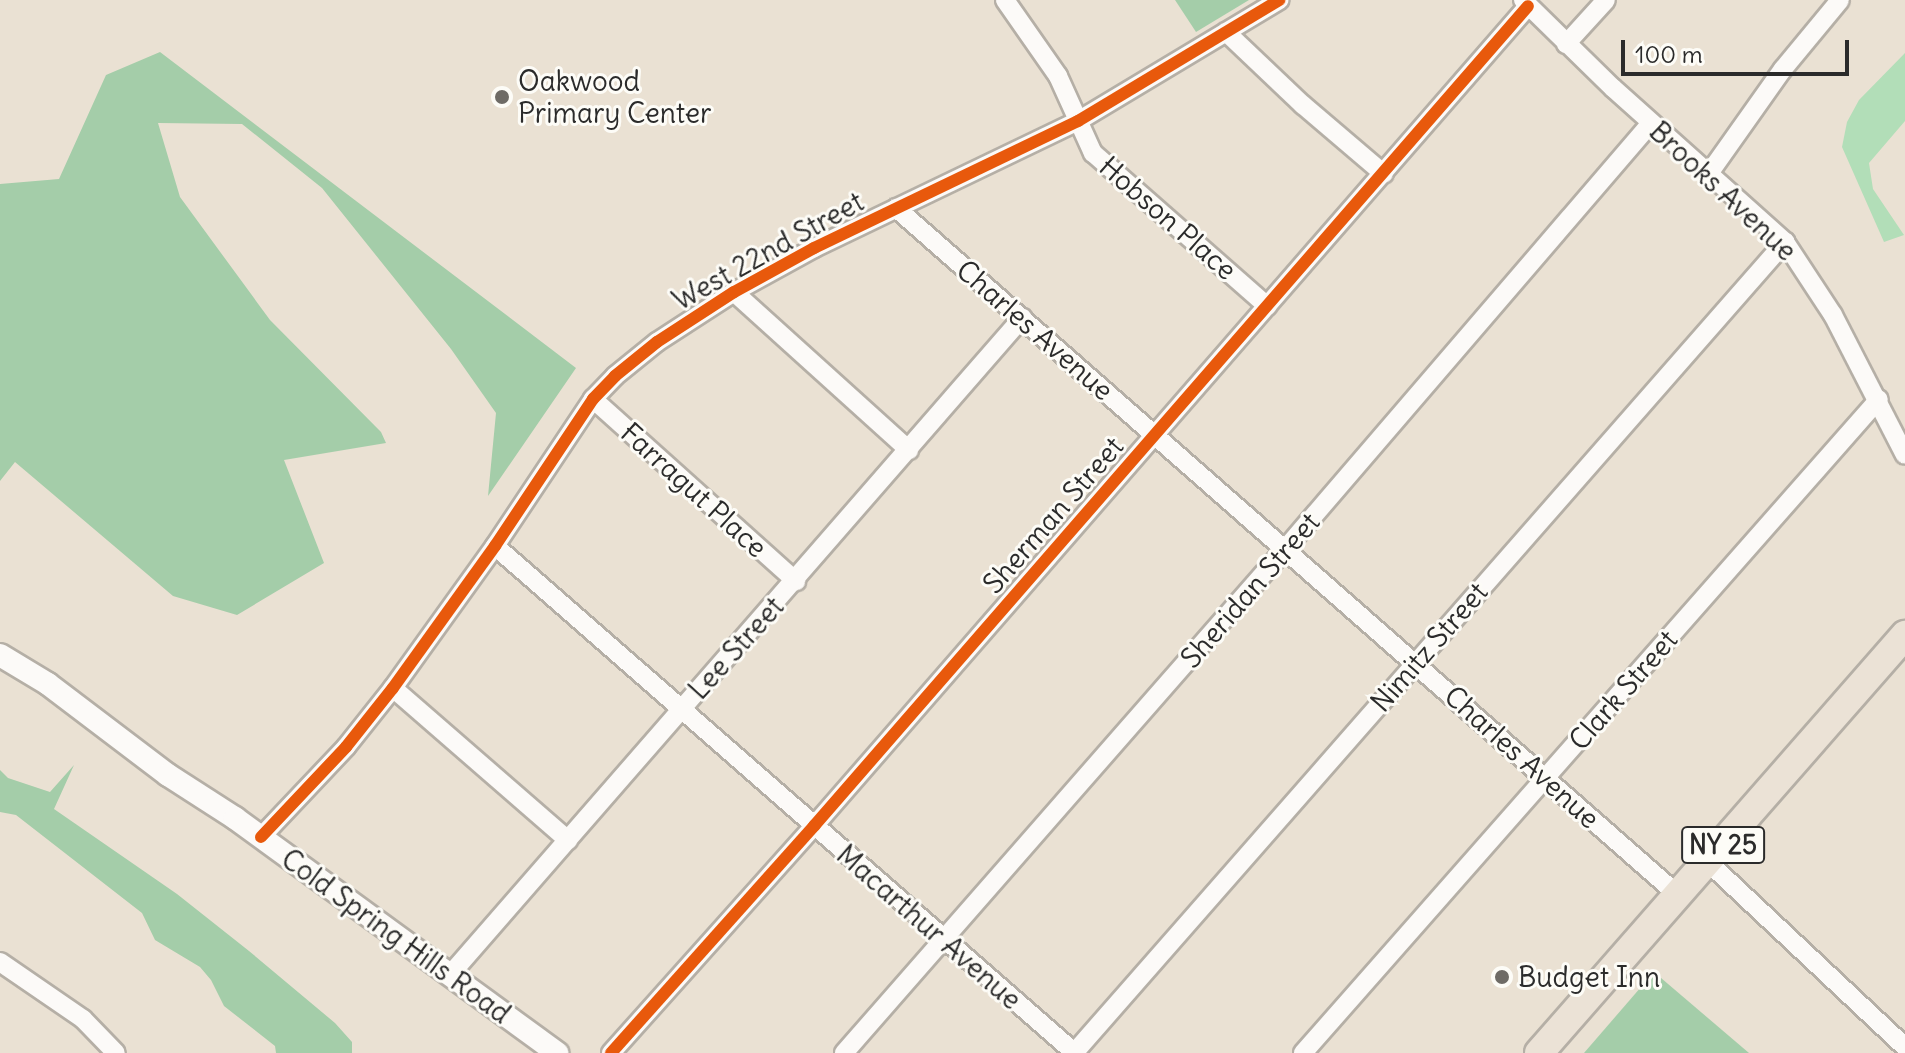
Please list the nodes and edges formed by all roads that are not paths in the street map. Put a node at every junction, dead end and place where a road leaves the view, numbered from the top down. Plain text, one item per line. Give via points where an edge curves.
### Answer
1 (1005, 0) edge
2 (1279, 0) edge
3 (1606, 0) edge
4 (1840, 0) edge
5 (1526, 3) edge
6 (1226, 32) junction
7 (1566, 44) junction
8 (1078, 121) junction
9 (1651, 123) junction
10 (1710, 172) junction
11 (1384, 174) junction
12 (896, 208) junction
13 (1785, 242) junction
14 (734, 292) junction
15 (1267, 306) junction
16 (1022, 318) junction
17 (593, 399) junction
18 (1879, 399) junction
19 (1155, 435) junction
20 (909, 450) junction
21 (1905, 455) edge
22 (495, 546) junction
23 (1286, 548) junction
24 (796, 581) junction
25 (1905, 635) edge
26 (0, 655) edge
27 (1415, 662) junction
28 (393, 688) junction
29 (681, 710) junction
30 (1545, 778) junction
31 (814, 826) junction
32 (261, 837) junction
33 (568, 840) junction
34 (1708, 862) junction
35 (1678, 895) junction
36 (943, 940) junction
37 (0, 962) edge
38 (449, 976) junction
39 (1905, 1047) edge
40 (116, 1053) edge
41 (557, 1053) edge
42 (611, 1053) edge
43 (844, 1053) edge
44 (1074, 1053) edge
45 (1303, 1053) edge
46 (1539, 1053) edge

1 - 8 street, Hobson Place via 1046,57
2 - 6 street, West 22nd Street
3 - 7 street
4 - 10 street
5 - 7 street, Brooks Avenue
5 - 11 street, Sherman Street
6 - 8 street, West 22nd Street
6 - 11 street
7 - 9 street, Brooks Avenue
8 - 12 street, West 22nd Street
8 - 15 street, Hobson Place via 1093,153
9 - 10 street, Brooks Avenue
9 - 23 street, Sheridan Street
10 - 13 street, Brooks Avenue
11 - 15 street, Sherman Street
12 - 14 street, West 22nd Street
12 - 16 street, Charles Avenue
13 - 18 street, Brooks Avenue
13 - 27 street, Nimitz Street
14 - 17 street, West 22nd Street via 657,342
14 - 20 street
15 - 19 street, Sherman Street
16 - 19 street, Charles Avenue
16 - 20 street, Lee Street
17 - 22 street, West 22nd Street
17 - 24 street, Farragut Place
18 - 21 street, Brooks Avenue
18 - 30 street, Clark Street
19 - 23 street, Charles Avenue
19 - 31 street, Sherman Street
20 - 24 street, Lee Street
22 - 28 street, West 22nd Street
22 - 29 street, Macarthur Avenue
23 - 27 street, Charles Avenue
23 - 36 street, Sheridan Street
24 - 29 street, Lee Street
25 - 34 main road, NY 25
26 - 32 street, Cold Spring Hills Road
27 - 30 street, Charles Avenue
27 - 44 street, Nimitz Street
28 - 32 street, West 22nd Street
28 - 33 street
29 - 31 street, Macarthur Avenue
29 - 33 street, Lee Street
30 - 35 street, Charles Avenue
30 - 45 street, Clark Street
31 - 36 street, Macarthur Avenue
31 - 42 street, Sherman Street
32 - 38 street, Cold Spring Hills Road
33 - 38 street, Lee Street
34 - 35 main road, NY 25
34 - 39 street
35 - 46 main road, NY 25
36 - 43 street, Sheridan Street
36 - 44 street, Macarthur Avenue
37 - 40 street via 83,1019
38 - 41 street, Cold Spring Hills Road

